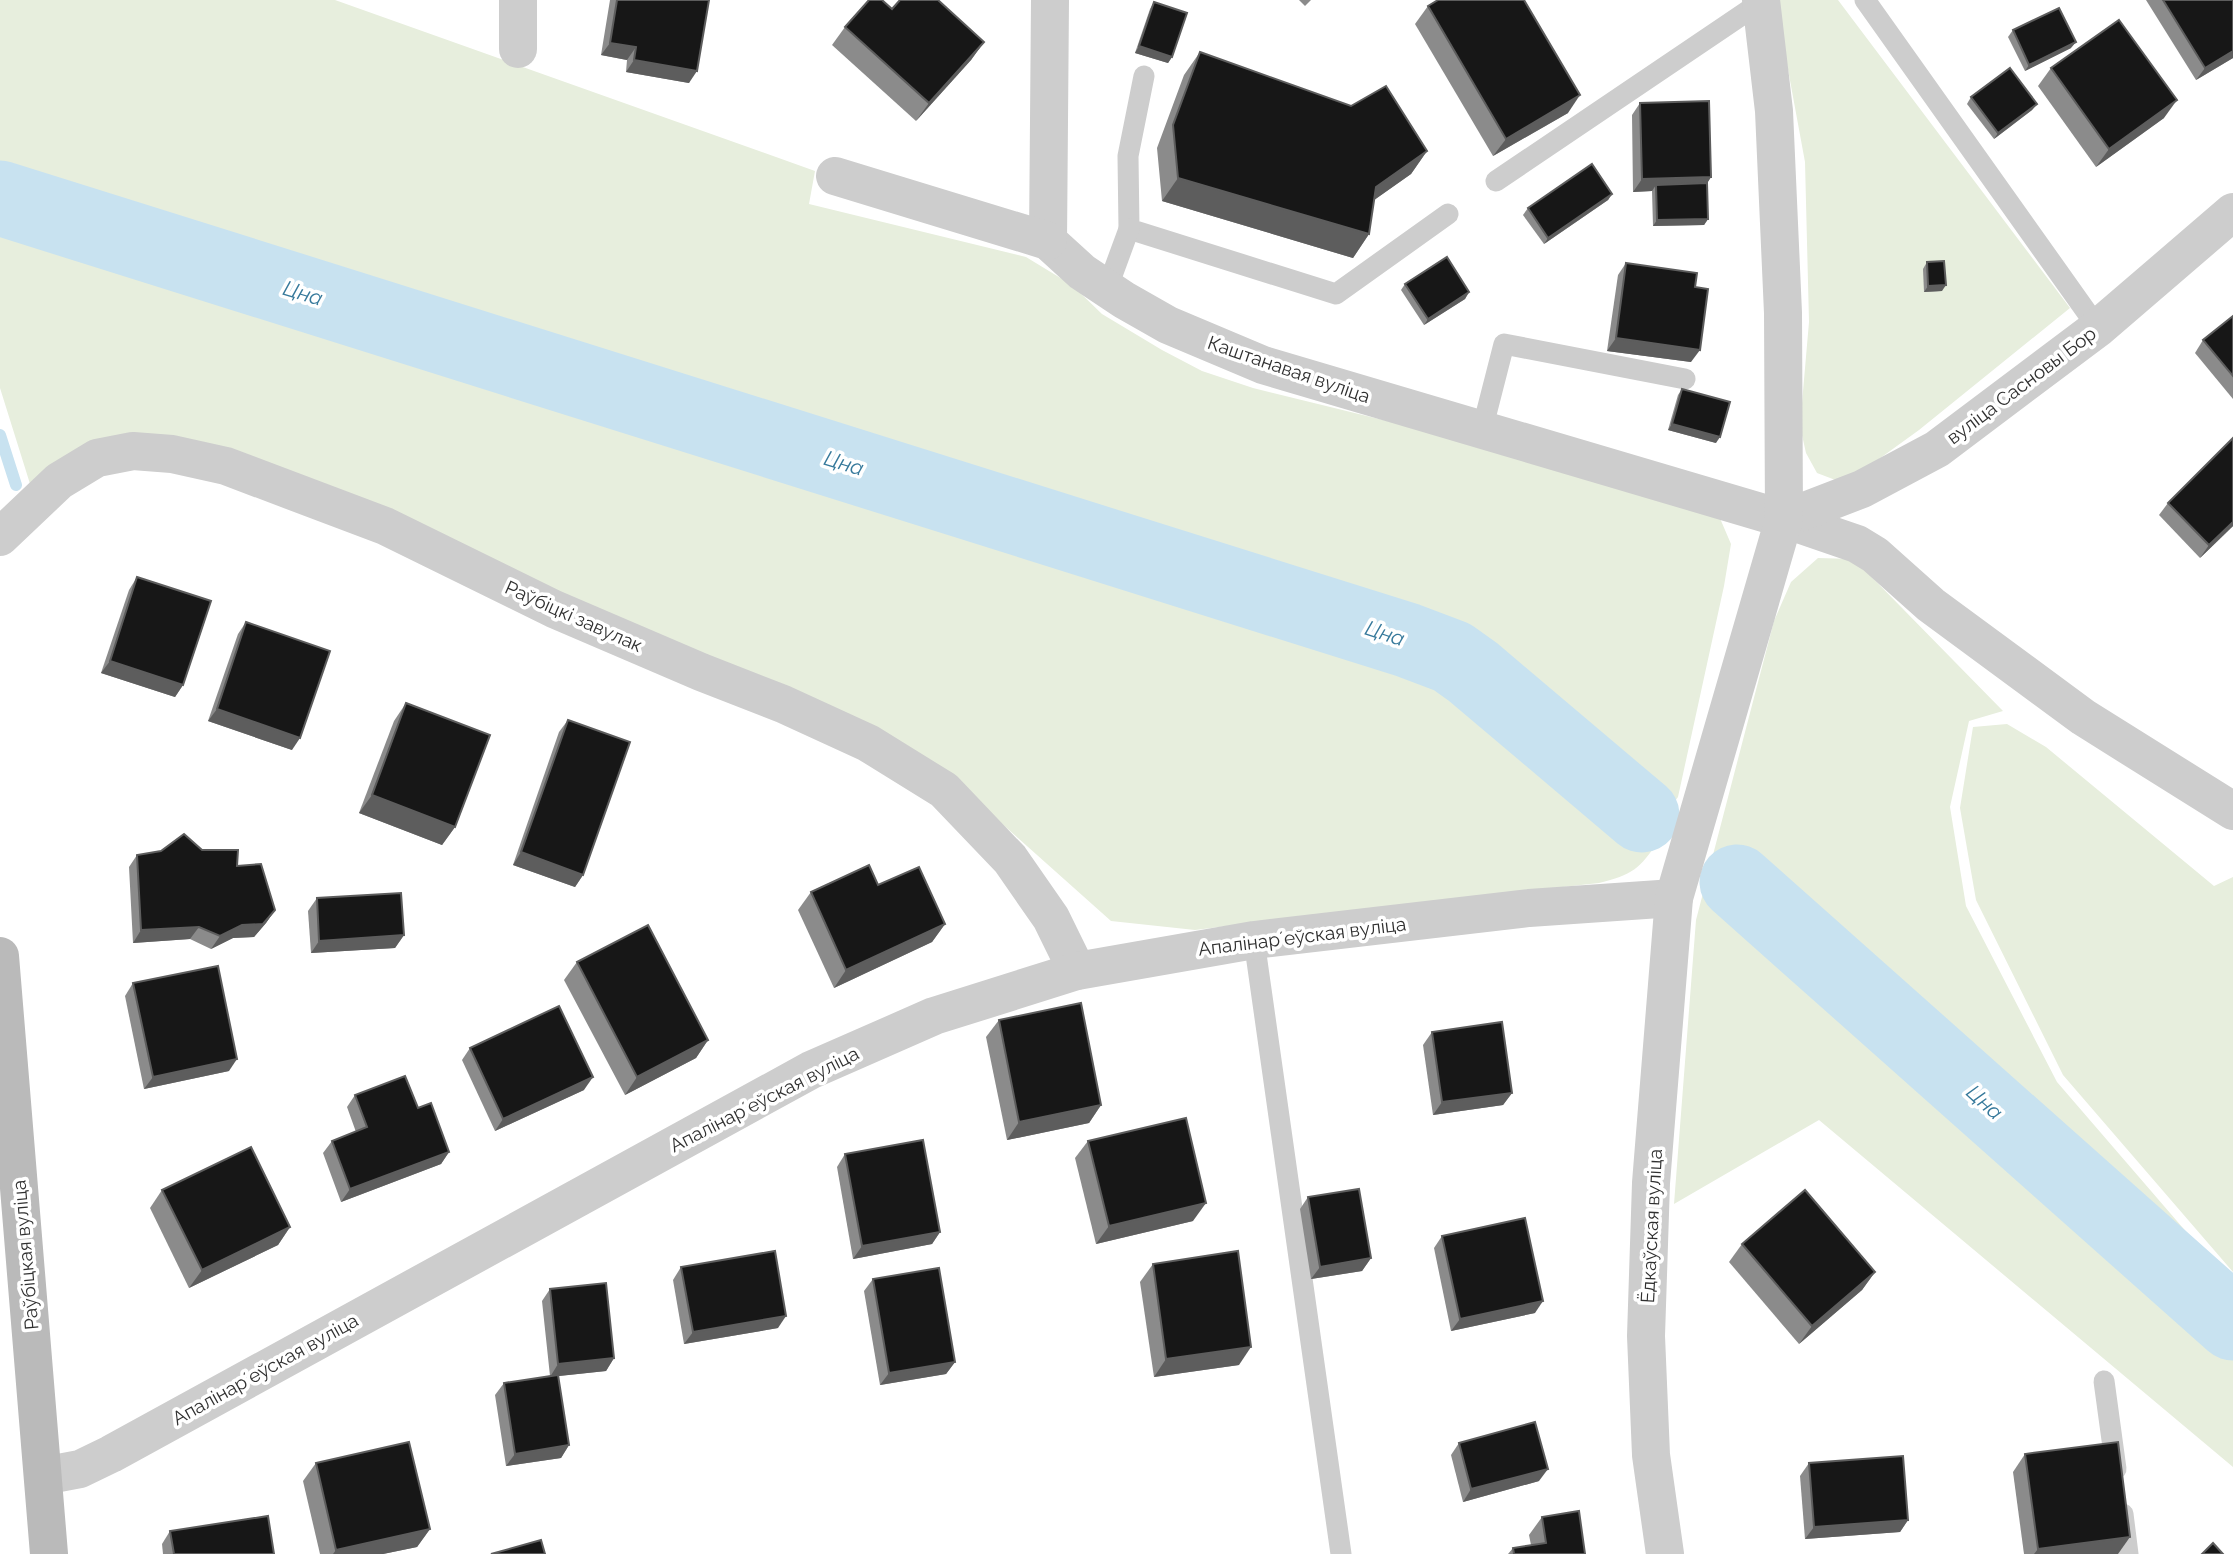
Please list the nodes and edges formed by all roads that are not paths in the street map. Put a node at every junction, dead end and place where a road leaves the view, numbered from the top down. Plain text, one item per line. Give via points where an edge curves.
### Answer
1 (518, 0) edge
2 (1050, 0) edge
3 (1865, 0) edge
4 (1761, 1) edge
5 (518, 50) dead end
6 (1144, 76) dead end
7 (835, 176) dead end
8 (1496, 181) dead end
9 (2233, 212) edge
10 (1448, 214) dead end
11 (1129, 229) junction
12 (1048, 241) junction
13 (1107, 289) junction
14 (2098, 328) junction
15 (1685, 379) dead end
16 (1482, 430) junction
17 (1784, 519) junction
18 (0, 537) edge
19 (2233, 811) edge
20 (1674, 898) junction
21 (1254, 940) junction
22 (0, 956) edge
23 (1077, 971) junction
24 (2104, 1381) dead end
25 (43, 1476) junction
26 (49, 1554) edge
27 (1342, 1554) edge
28 (1665, 1554) edge
29 (2128, 1554) edge

1 - 5 street
2 - 12 street
3 - 14 lane
4 - 8 lane
4 - 17 street via 1774,111 1783,313
6 - 11 lane via 1128,156
7 - 12 street
9 - 14 street, вуліца Сасновы Бор
10 - 11 lane via 1336,294
11 - 13 lane
12 - 13 street, Каштанавая вуліца
13 - 16 street, Каштанавая вуліца via 1168,325 1263,365
14 - 17 street, вуліца Сасновы Бор via 1937,449 1862,489
15 - 16 lane via 1504,344
16 - 17 street, Каштанавая вуліца
17 - 19 street via 1857,544 1875,555 1931,606 2083,717
17 - 20 street
18 - 23 street, Раўбіцкі завулак via 59,481 97,458 133,451 226,466 385,526 555,609 869,743 944,790 1010,859 1051,918
20 - 21 street, Апалінарʼеўская вуліца via 1529,908
20 - 28 street, Ёдкаўская вуліца via 1651,1183 1646,1336 1651,1455
21 - 23 street, Апалінарʼеўская вуліца
21 - 27 lane
22 - 25 street, Раўбіцкая вуліца
23 - 25 street, Апалінарʼеўская вуліца via 934,1016 811,1070 111,1454 80,1469
24 - 29 lane
25 - 26 street, Раўбіцкая вуліца

